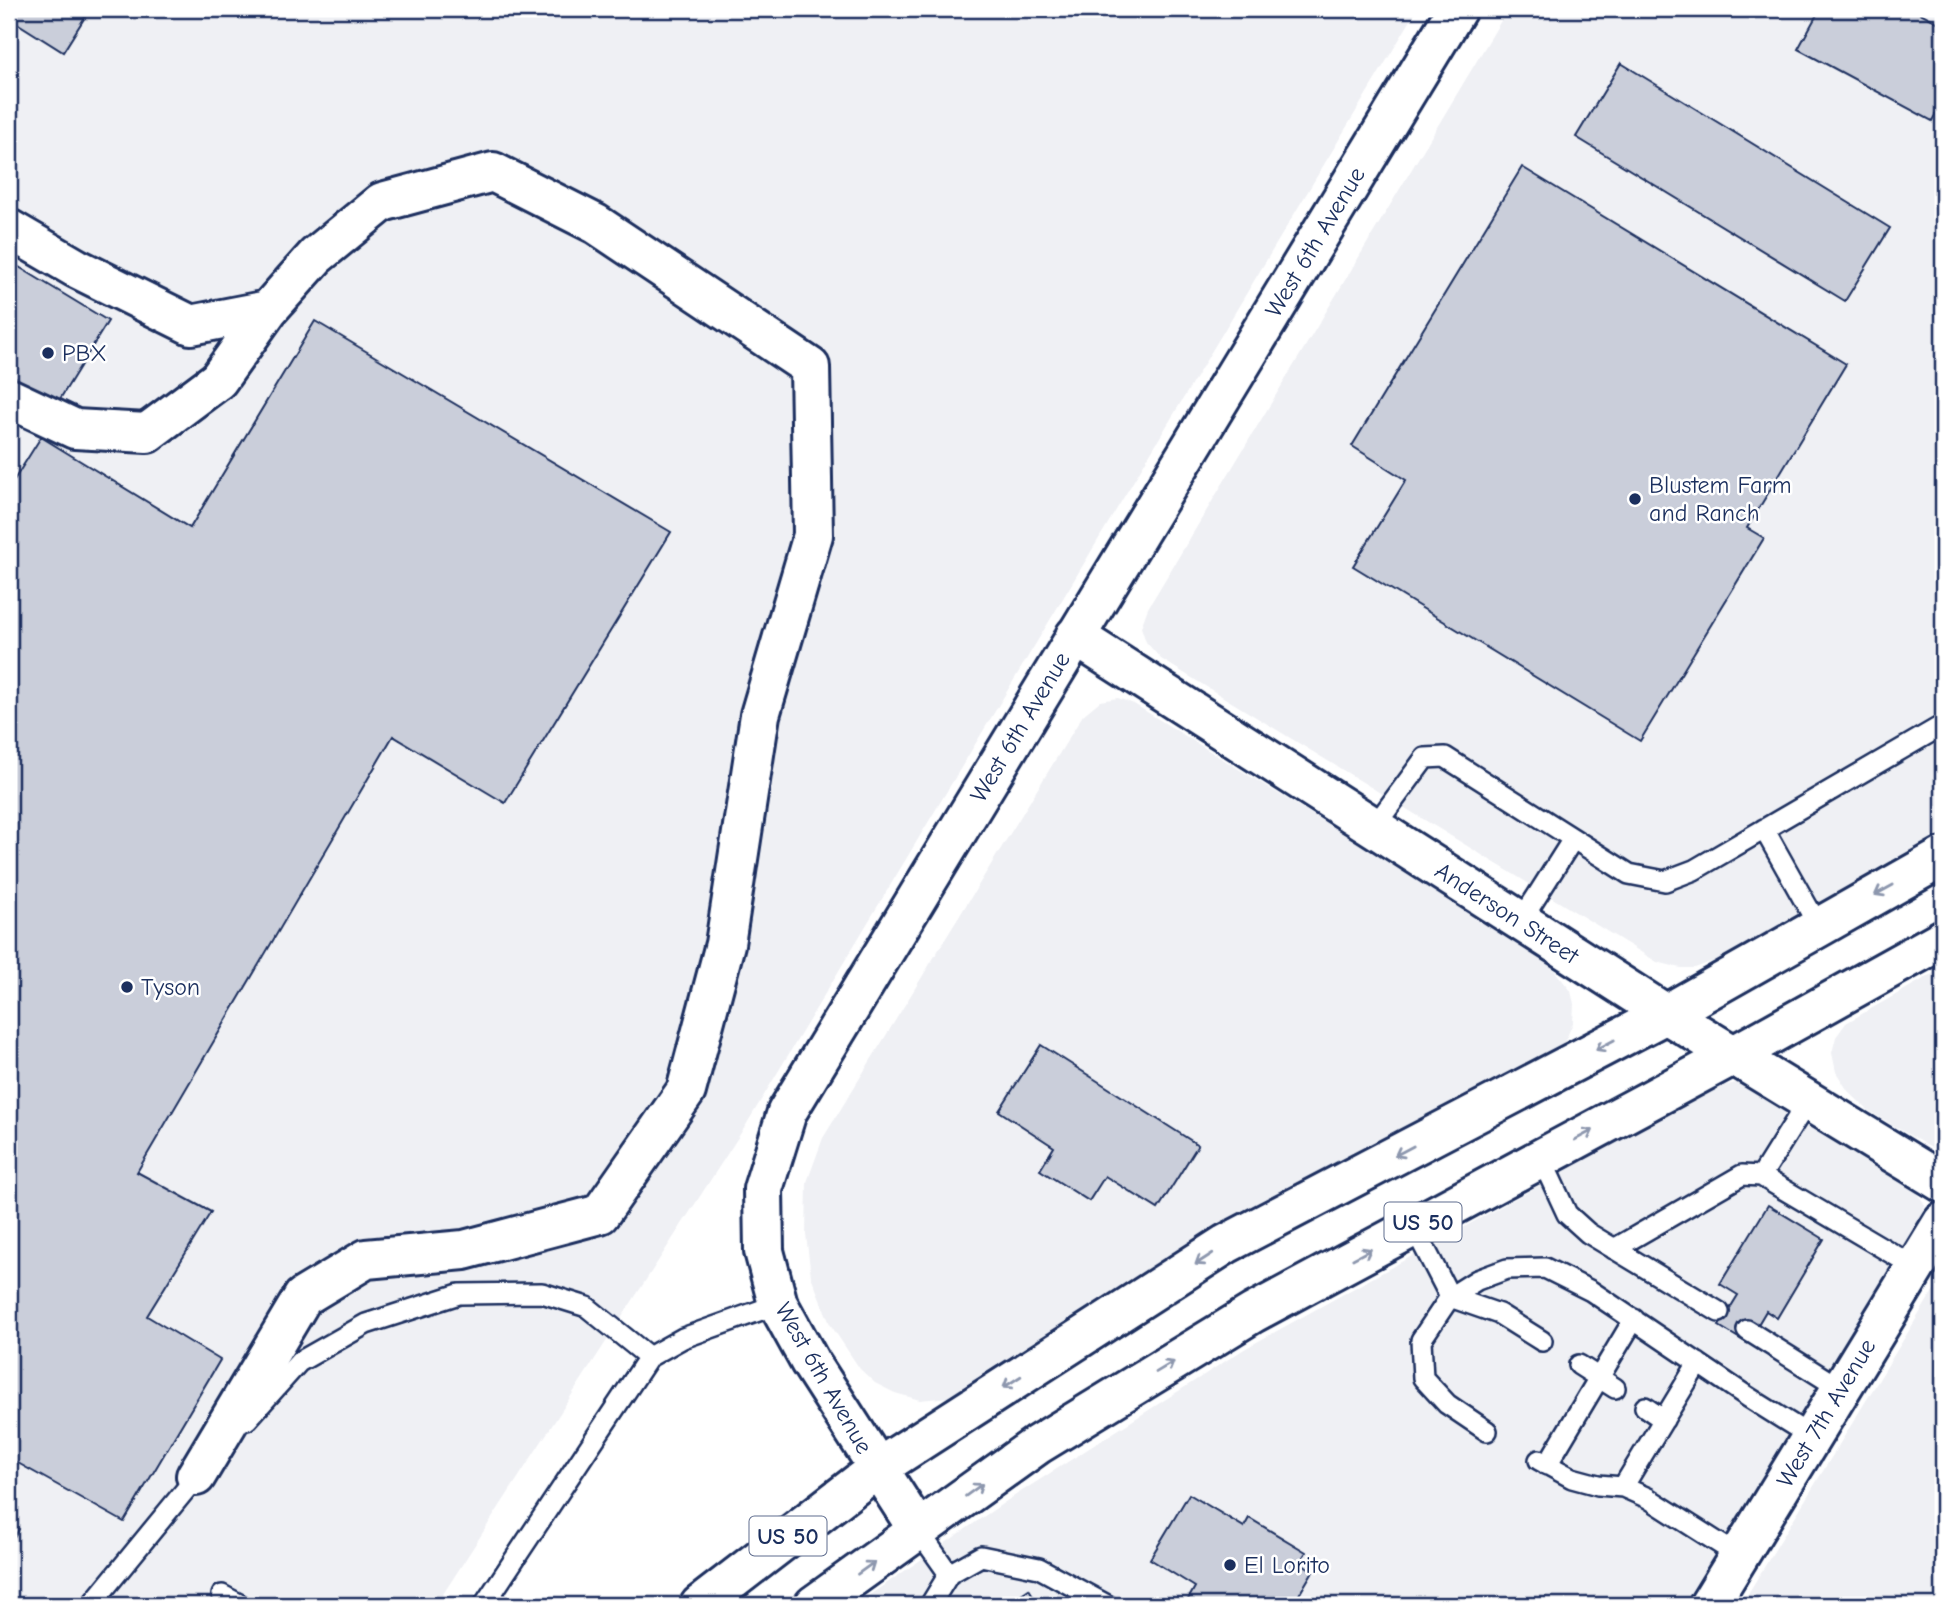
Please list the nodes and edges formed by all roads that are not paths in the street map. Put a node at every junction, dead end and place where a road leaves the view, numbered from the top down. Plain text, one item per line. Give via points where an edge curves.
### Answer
1 (1457, 9) edge
2 (9, 229) edge
3 (268, 310) junction
4 (9, 398) edge
5 (1075, 636) junction
6 (1943, 725) edge
7 (1374, 827) junction
8 (1764, 829) junction
9 (1573, 839) junction
10 (1943, 857) edge
11 (1521, 921) junction
12 (1819, 927) junction
13 (1943, 939) edge
14 (1666, 1014) junction
15 (1734, 1055) junction
16 (1808, 1101) junction
17 (1541, 1158) junction
18 (1761, 1176) junction
19 (1943, 1183) edge
20 (1943, 1222) edge
21 (1414, 1227) junction
22 (1614, 1249) junction
23 (1916, 1267) junction
24 (1450, 1297) junction
25 (778, 1304) junction
26 (1719, 1312) dead end
27 (1634, 1319) junction
28 (1747, 1330) dead end
29 (1542, 1341) dead end
30 (649, 1357) junction
31 (1698, 1363) junction
32 (1579, 1365) dead end
33 (1607, 1383) junction
34 (1841, 1389) junction
35 (1644, 1407) dead end
36 (1664, 1420) junction
37 (1487, 1431) dead end
38 (1812, 1437) junction
39 (877, 1468) junction
40 (196, 1476) junction
41 (1623, 1487) junction
42 (918, 1530) junction
43 (1739, 1556) junction
44 (949, 1574) junction
45 (222, 1595) dead end
46 (90, 1605) edge
47 (241, 1605) edge
48 (484, 1605) edge
49 (701, 1605) edge
50 (814, 1605) edge
51 (930, 1605) edge
52 (1107, 1605) edge
53 (1709, 1605) edge

1 - 5 street, West 6th Avenue
2 - 3 street via 191,325
3 - 4 street via 218,380 147,433 75,429
3 - 40 street via 316,256 382,202 493,172 596,224 810,367 813,535 760,715 725,944 686,1091 600,1214 464,1250 366,1259 303,1297
5 - 7 street, Anderson Street
5 - 25 street, West 6th Avenue via 787,1112 763,1189 764,1251
6 - 8 lane
7 - 9 lane via 1425,758 1446,757
7 - 11 street, Anderson Street
8 - 9 lane via 1694,870 1665,881 1629,874
8 - 12 lane
9 - 11 lane
10 -> 12 street, US 50
11 - 14 street, Anderson Street
12 - 14 street, US 50
13 - 15 street, US 50
14 - 15 street, Anderson Street
14 -> 39 street, US 50 via 1226,1244
15 - 16 street, Anderson Street
17 -> 15 street, US 50
16 - 18 lane
16 - 19 street, Anderson Street
17 - 21 street, US 50
17 - 22 lane via 1567,1214
18 - 22 lane via 1742,1175
18 - 23 lane
20 - 23 street, West 7th Avenue
21 - 24 lane
42 -> 21 street, US 50 via 1037,1445 1253,1313
22 - 26 lane
23 - 34 street, West 7th Avenue
24 - 27 lane via 1507,1269 1545,1268
24 - 29 lane via 1499,1314
24 - 37 lane via 1420,1340 1423,1378 1447,1404
25 - 30 lane via 683,1338
25 - 39 street, West 6th Avenue
27 - 31 lane
27 - 33 lane
28 - 34 lane
30 - 40 lane via 587,1307 542,1293 459,1294 366,1324 299,1362
30 - 48 lane
31 - 36 lane
31 - 38 lane
32 - 33 lane
33 - 41 lane via 1543,1462 1572,1478
34 - 38 street, West 7th Avenue
35 - 36 lane
36 - 41 lane
38 - 43 street, West 7th Avenue
39 - 42 street, West 6th Avenue
39 - 49 street, West 6th Avenue / US 50
40 - 46 lane
41 - 43 lane
42 - 44 lane
50 -> 42 street, US 50
43 - 53 street, West 7th Avenue
44 - 51 lane
44 - 52 lane via 981,1556 1039,1569
45 - 47 lane

